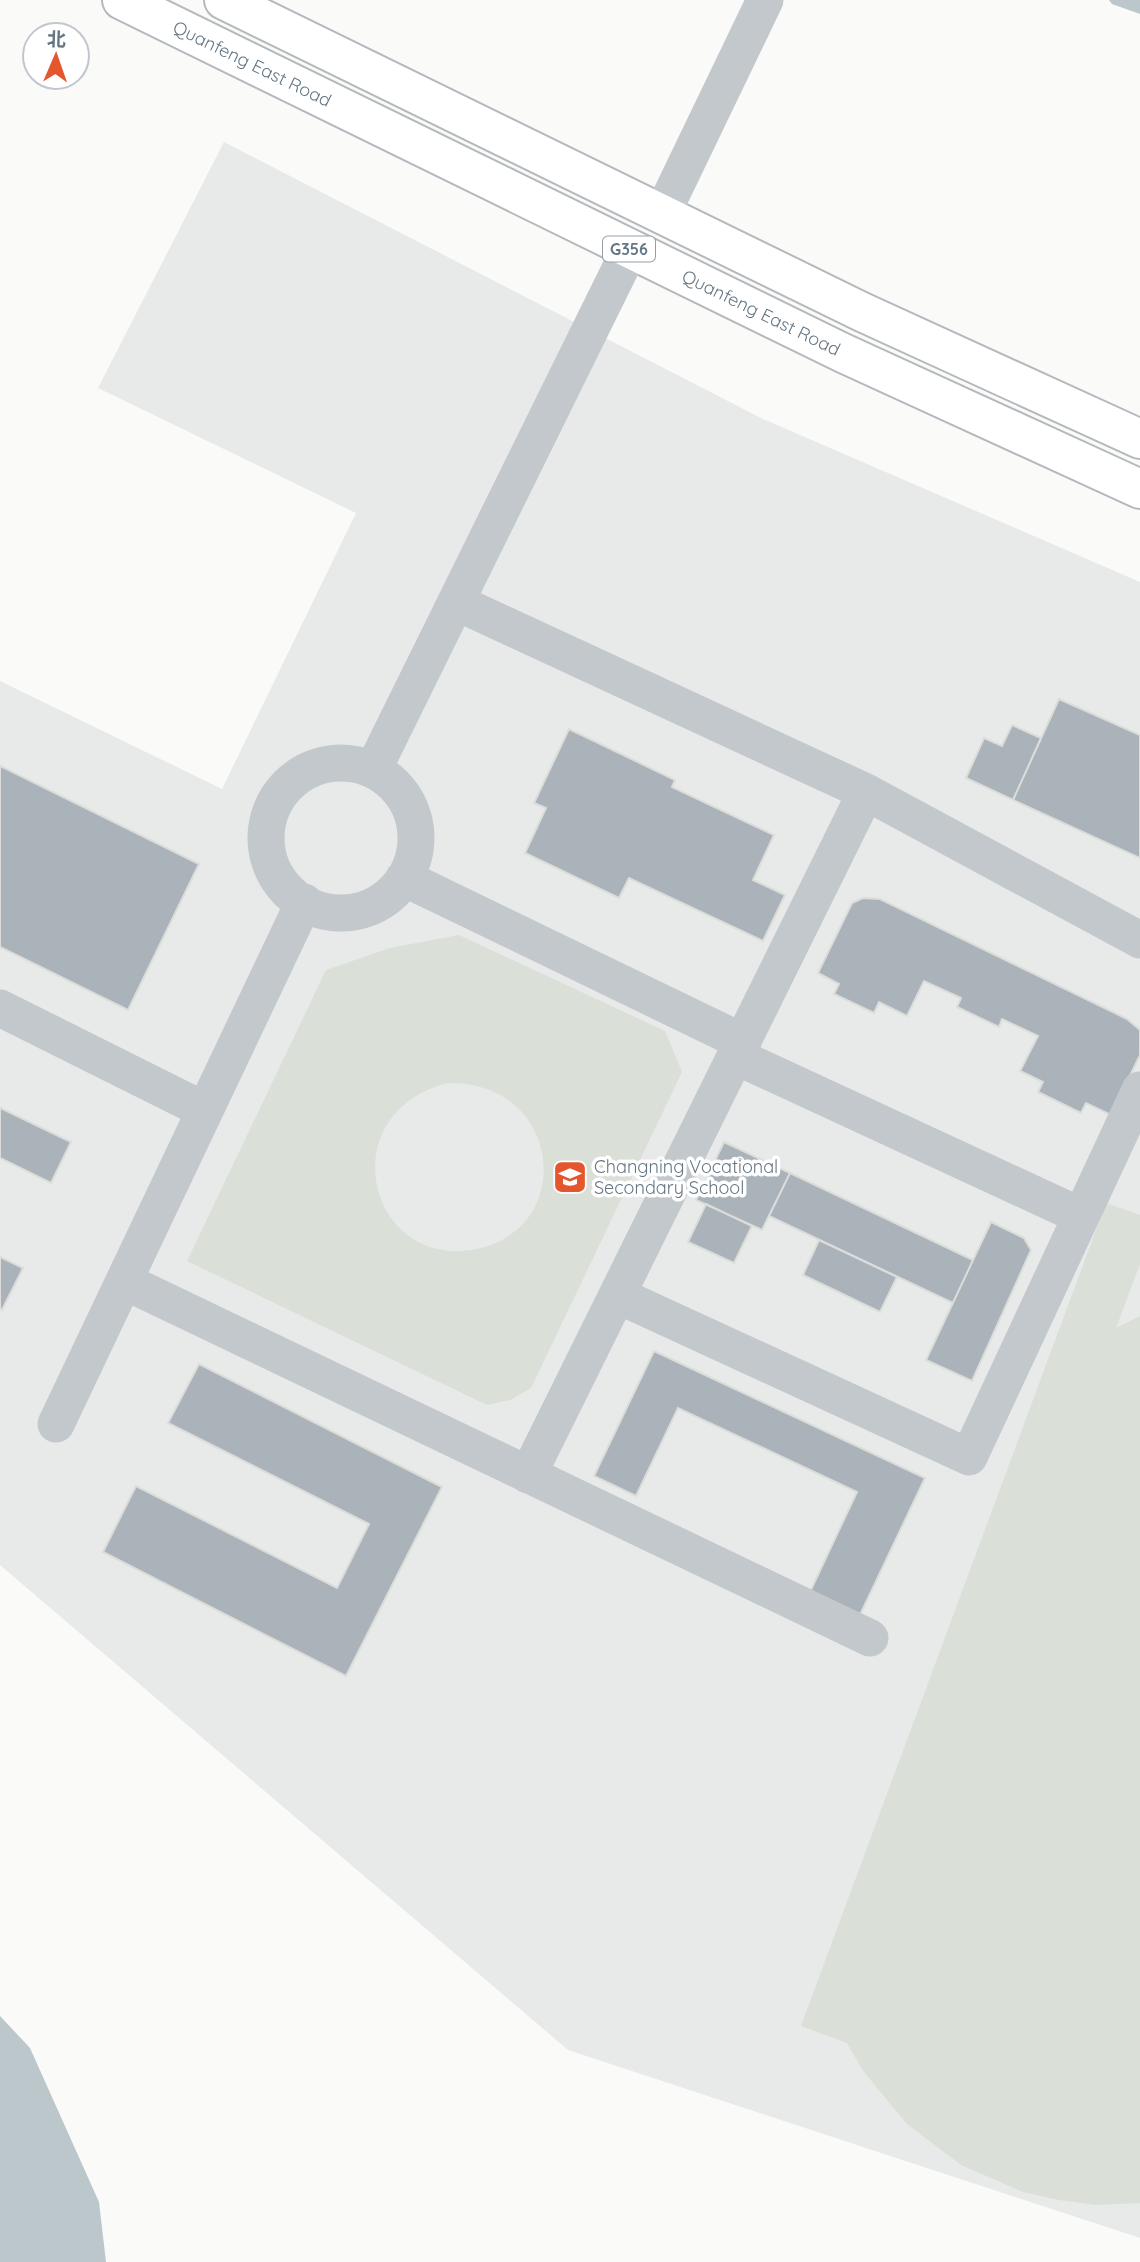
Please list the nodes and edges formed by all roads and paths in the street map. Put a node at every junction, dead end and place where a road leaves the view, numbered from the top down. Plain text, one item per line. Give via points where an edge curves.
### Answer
1 (122, 0) edge
2 (224, 0) edge
3 (765, 0) edge
4 (662, 214) junction
5 (630, 250) junction
6 (1140, 439) edge
7 (1140, 489) edge
8 (456, 602) junction
9 (373, 770) junction
10 (866, 792) junction
11 (404, 878) junction
12 (304, 902) junction
13 (1140, 940) edge
14 (0, 1008) edge
15 (739, 1049) junction
16 (1140, 1090) edge
17 (204, 1111) junction
18 (1081, 1216) junction
19 (124, 1281) junction
20 (617, 1295) junction
21 (56, 1424) dead end
22 (528, 1475) junction
23 (870, 1638) dead end

1 - 5 highway, Quanfeng East Road / G356
2 - 4 highway, G356
3 - 4 street
4 - 6 highway, G356 via 943,351
5 - 7 highway, Quanfeng East Road / G356 via 936,398
5 - 8 street
8 - 9 street
8 - 10 street
9 - 11 street via 389,780 411,810 416,845
9 - 12 street via 337,763 318,766 286,786 275,801 267,821 270,862 279,880
10 - 13 street
10 - 15 street
11 - 12 street via 391,894 353,912 332,912
11 - 15 street
12 - 17 street
14 - 17 street
15 - 18 street
15 - 20 street
16 - 18 street
17 - 19 street
18 - 20 street via 969,1457
19 - 21 street
19 - 22 street
20 - 22 street
22 - 23 street

